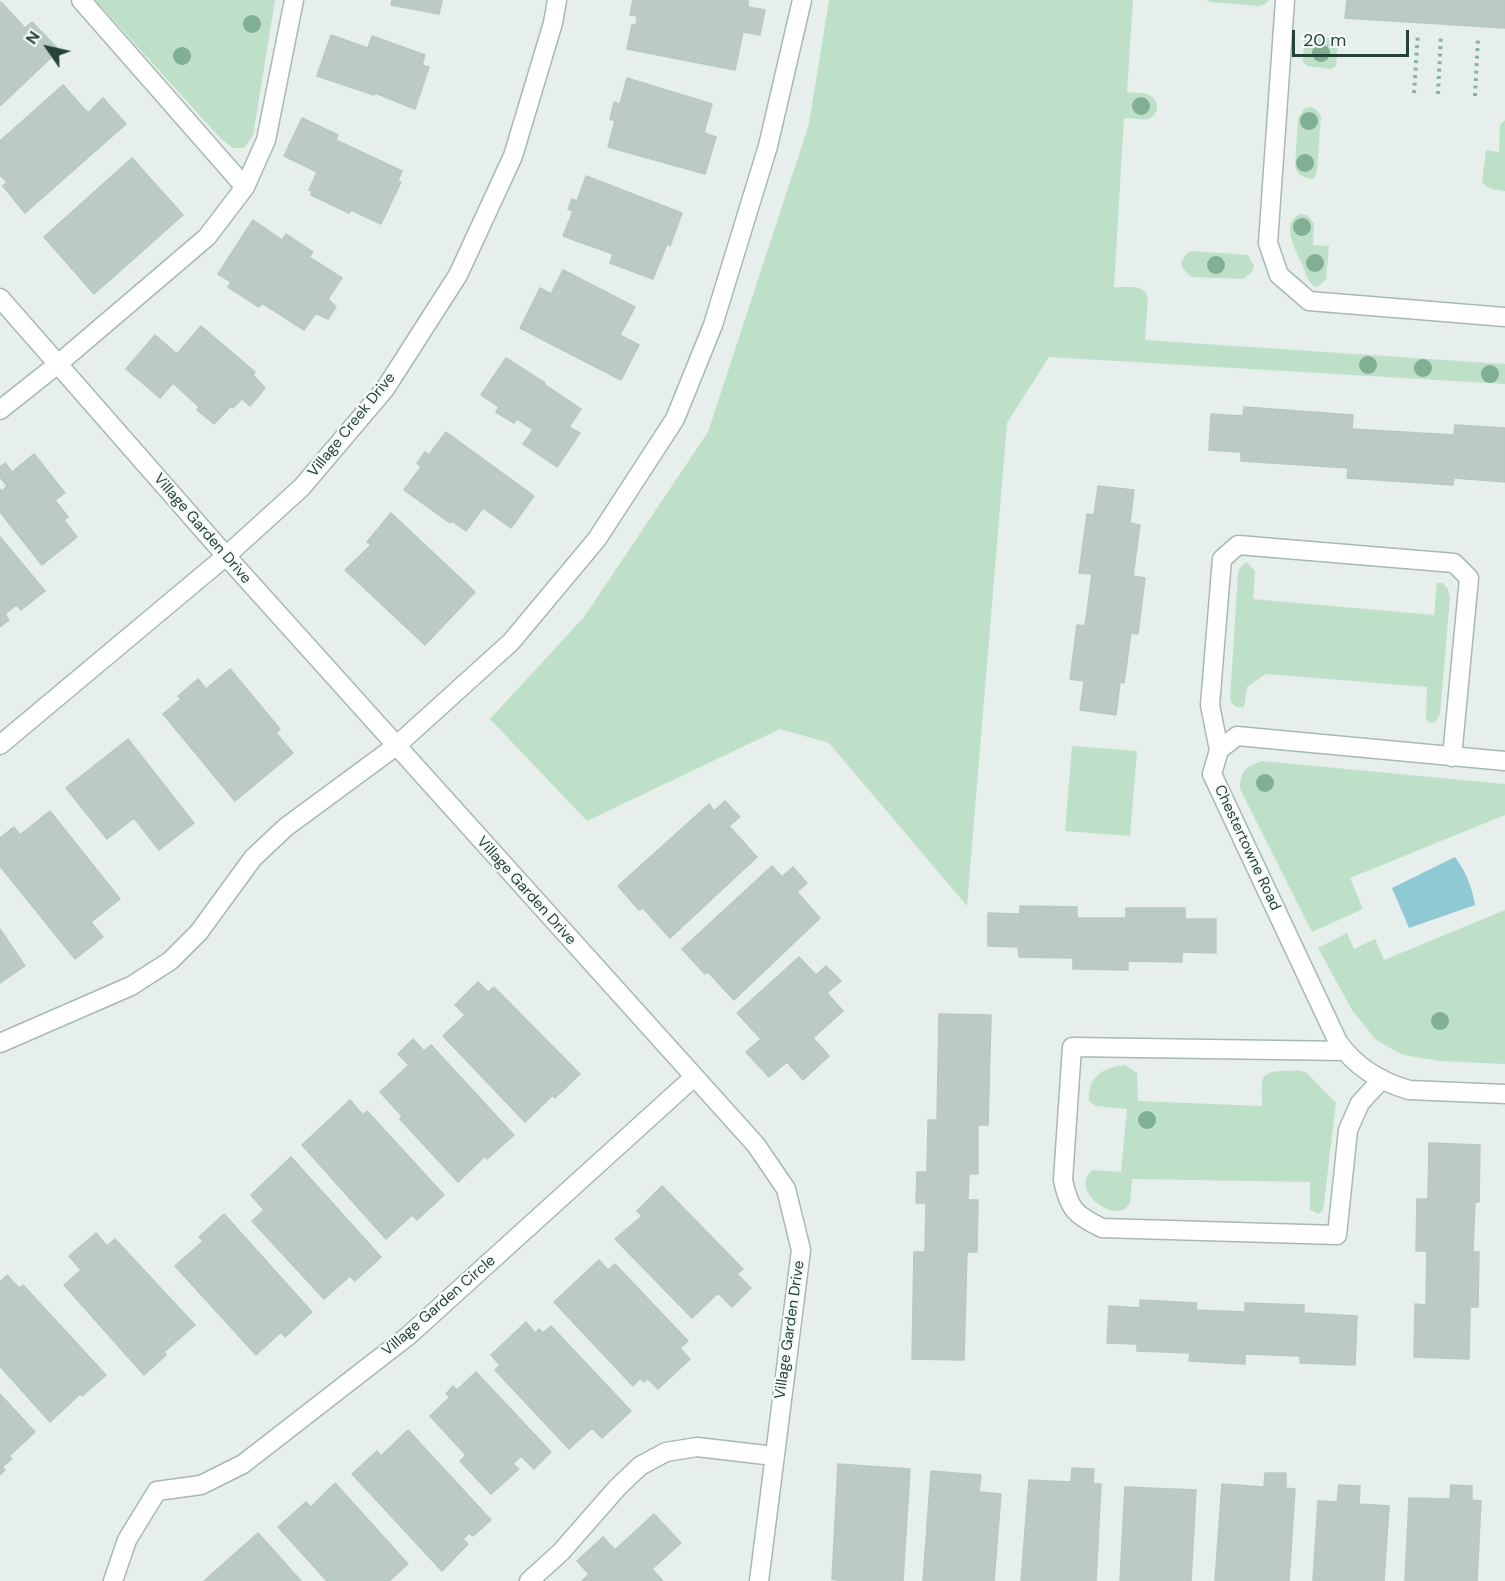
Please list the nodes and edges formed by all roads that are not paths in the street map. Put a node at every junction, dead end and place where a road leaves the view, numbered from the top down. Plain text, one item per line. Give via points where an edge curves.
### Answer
1 (81, 0) edge
2 (294, 0) edge
3 (557, 0) edge
4 (802, 0) edge
5 (1286, 0) edge
6 (245, 188) junction
7 (0, 298) edge
8 (1505, 317) edge
9 (58, 364) junction
10 (0, 410) edge
11 (226, 556) junction
12 (0, 745) edge
13 (396, 746) junction
14 (1219, 750) junction
15 (1452, 757) junction
16 (1505, 761) edge
17 (0, 1043) edge
18 (1344, 1052) junction
19 (694, 1077) junction
20 (1382, 1079) junction
21 (1505, 1094) edge
22 (774, 1456) junction
23 (113, 1581) edge
24 (529, 1581) edge
25 (759, 1581) edge

1 - 6 street
2 - 6 street via 266,140
3 - 11 street, Village Creek Drive via 554,23 513,156 458,275 385,389 302,487
4 - 13 street via 768,146 713,325 675,419 597,539 511,642
5 - 8 street via 1268,243 1280,275 1309,302
6 - 9 street via 207,237
7 - 9 street, Village Garden Drive
9 - 10 street
9 - 11 street, Village Garden Drive
11 - 12 street, Village Creek Drive
11 - 13 street, Village Garden Drive
13 - 17 street via 286,826 253,858 200,932 171,961 131,986
13 - 19 street, Village Garden Drive
14 - 15 street via 1237,736
14 - 15 street via 1210,705 1222,560 1238,545 1454,563 1468,578
14 - 18 street, Chestertowne Road via 1212,774
15 - 16 street
18 - 20 street, Chestertowne Road
18 - 20 street via 1072,1047 1063,1180 1067,1200 1081,1218 1102,1228 1337,1235 1348,1130 1360,1103
19 - 22 street, Village Garden Drive via 756,1144 786,1189 801,1250
19 - 23 street, Village Garden Circle via 408,1336 243,1464 201,1485 157,1491 127,1540
20 - 21 street, Chestertowne Road via 1409,1090
22 - 24 street via 697,1447 666,1452 640,1466
22 - 25 street, Village Garden Drive

